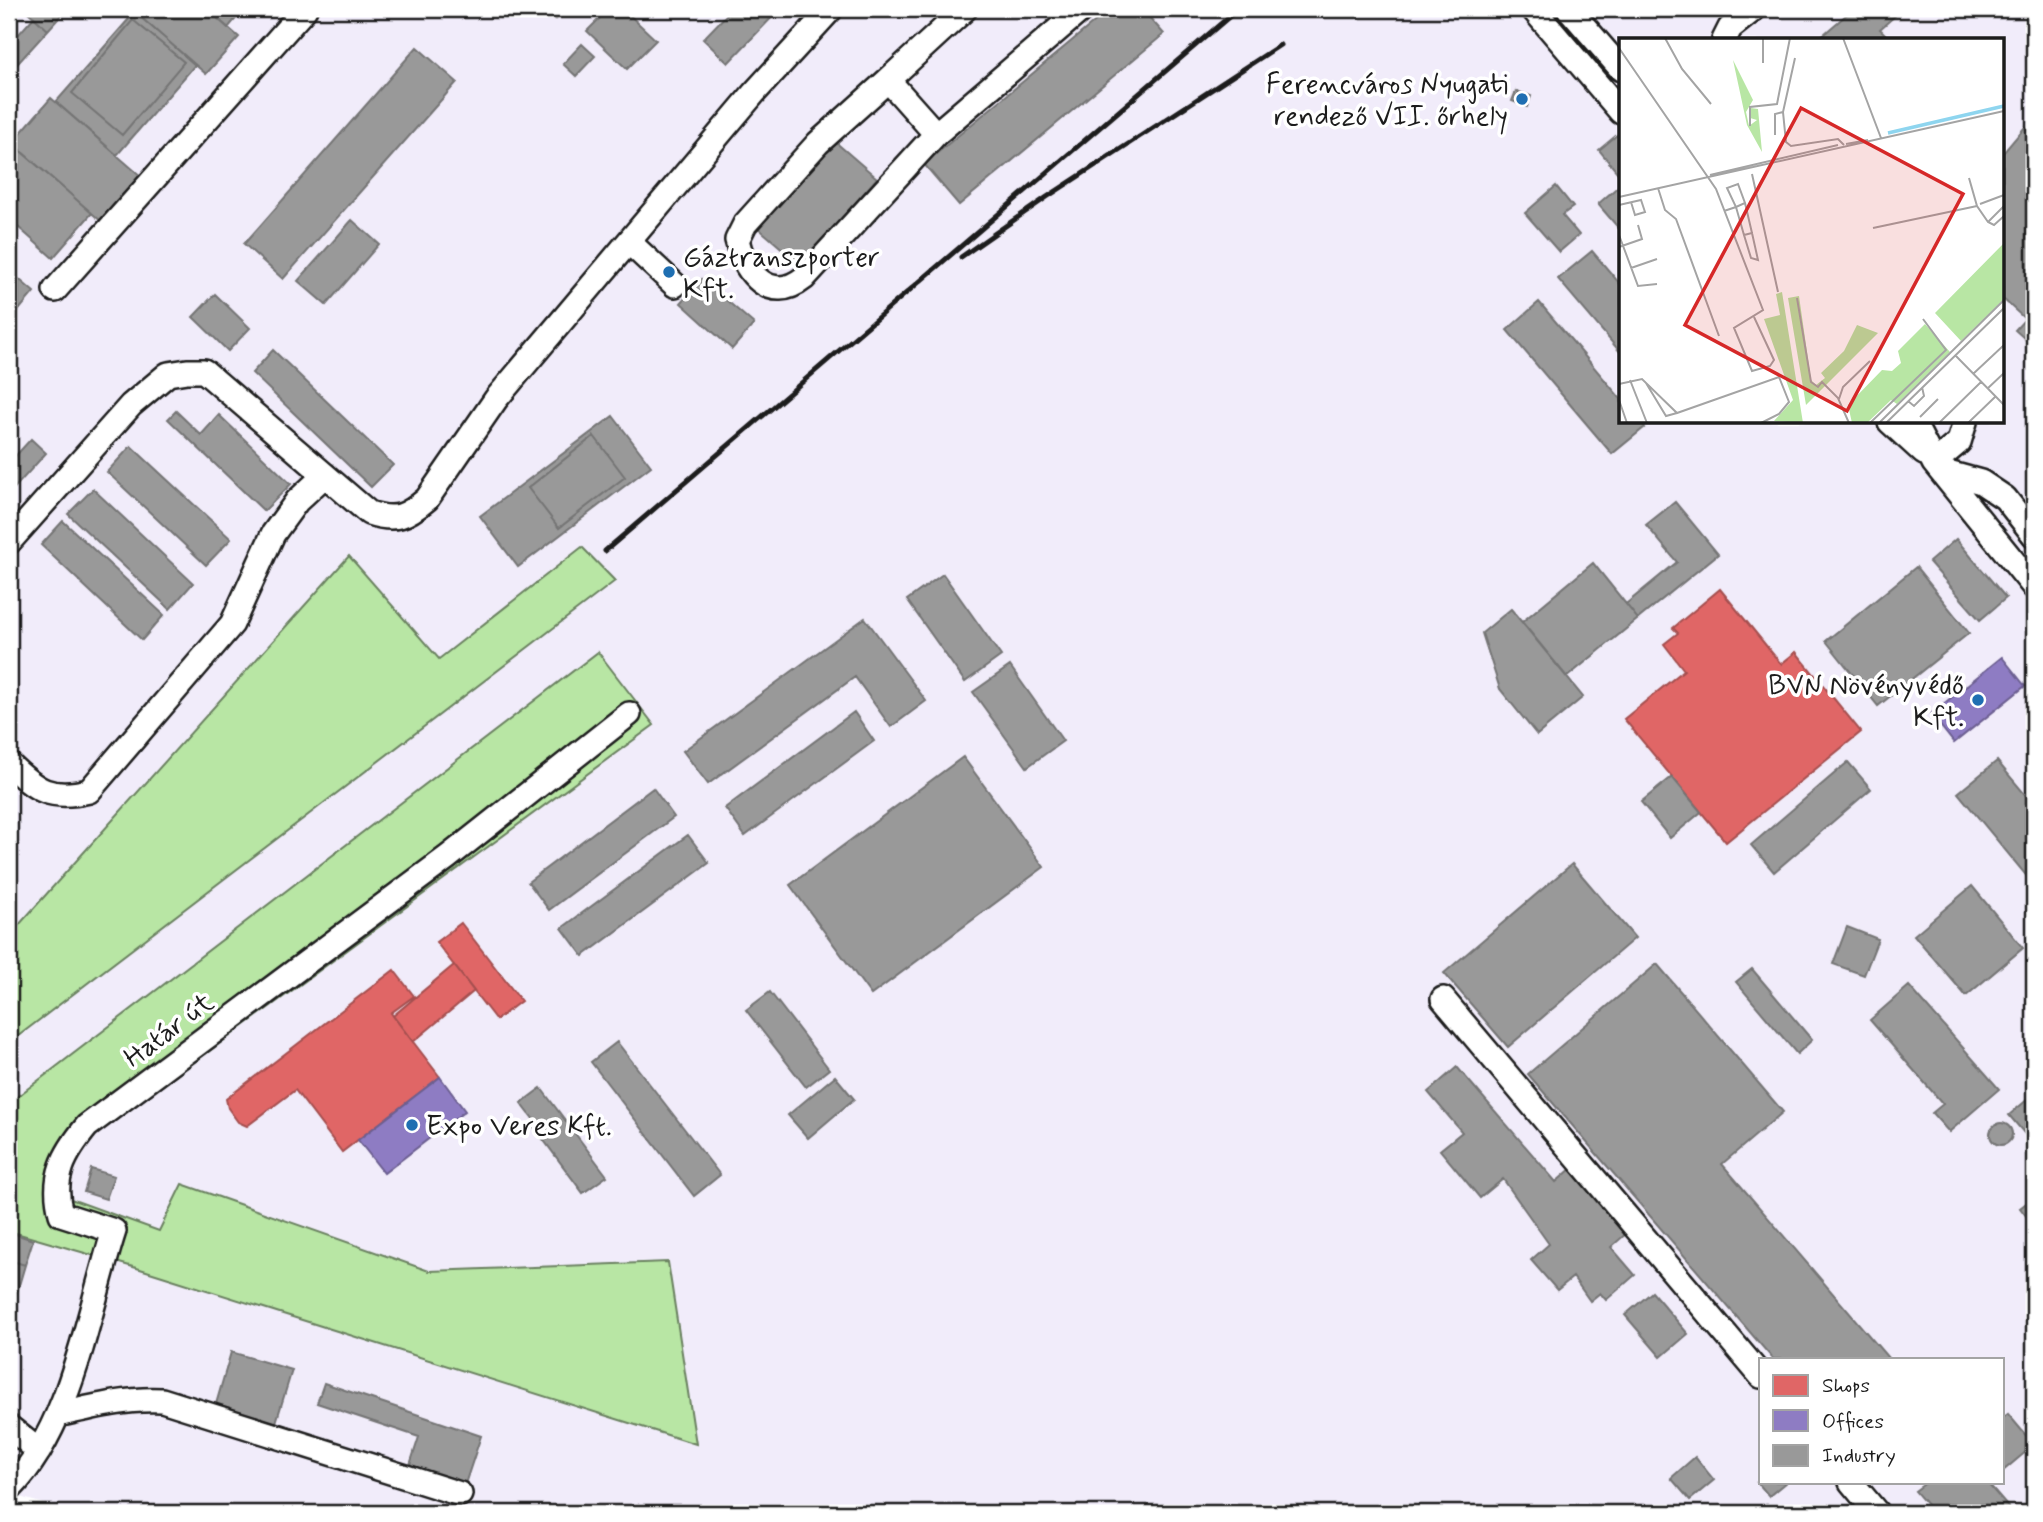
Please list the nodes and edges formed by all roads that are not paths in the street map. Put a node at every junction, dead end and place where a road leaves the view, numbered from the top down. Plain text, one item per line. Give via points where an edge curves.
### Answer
1 (305, 9) edge
2 (831, 9) edge
3 (965, 9) edge
4 (1082, 9) edge
5 (1532, 9) edge
6 (1569, 9) edge
7 (1754, 9) edge
8 (1725, 38) edge
9 (1619, 67) edge
10 (888, 80) junction
11 (1619, 110) edge
12 (936, 134) junction
13 (629, 242) junction
14 (676, 285) dead end
15 (55, 290) dead end
16 (1891, 424) edge
17 (1914, 424) edge
18 (1964, 424) edge
19 (1938, 467) junction
20 (325, 475) junction
21 (2034, 535) edge
22 (9, 541) edge
23 (2034, 587) edge
24 (629, 714) dead end
25 (9, 764) edge
26 (1443, 999) dead end
27 (1759, 1374) edge
28 (58, 1415) junction
29 (9, 1427) edge
30 (39, 1451) junction
31 (1853, 1484) edge
32 (9, 1490) edge
33 (460, 1494) dead end
34 (1877, 1513) edge

1 - 15 street
2 - 13 street
3 - 10 street
4 - 12 street
5 - 11 street
6 - 9 street
7 - 8 street via 1730,28
10 - 12 street
10 - 12 street via 818,143 745,224 737,240 741,260 760,282 778,290 804,278
13 - 14 street
13 - 20 street via 495,399 416,509 399,517 369,513
16 - 19 street
17 - 19 street
18 - 19 street via 1959,442
19 - 21 street via 1981,482 2005,498
19 - 23 street
20 - 22 street via 204,371 187,370 168,374 131,405
20 - 25 street via 297,501 273,534 232,624 89,792 54,795 32,786
24 - 28 street, Határ út via 79,1136 57,1181 61,1214 114,1231
26 - 27 street
28 - 30 street, Határ út
28 - 33 street via 162,1399
29 - 30 street
30 - 32 street, Határ út
31 - 34 street

